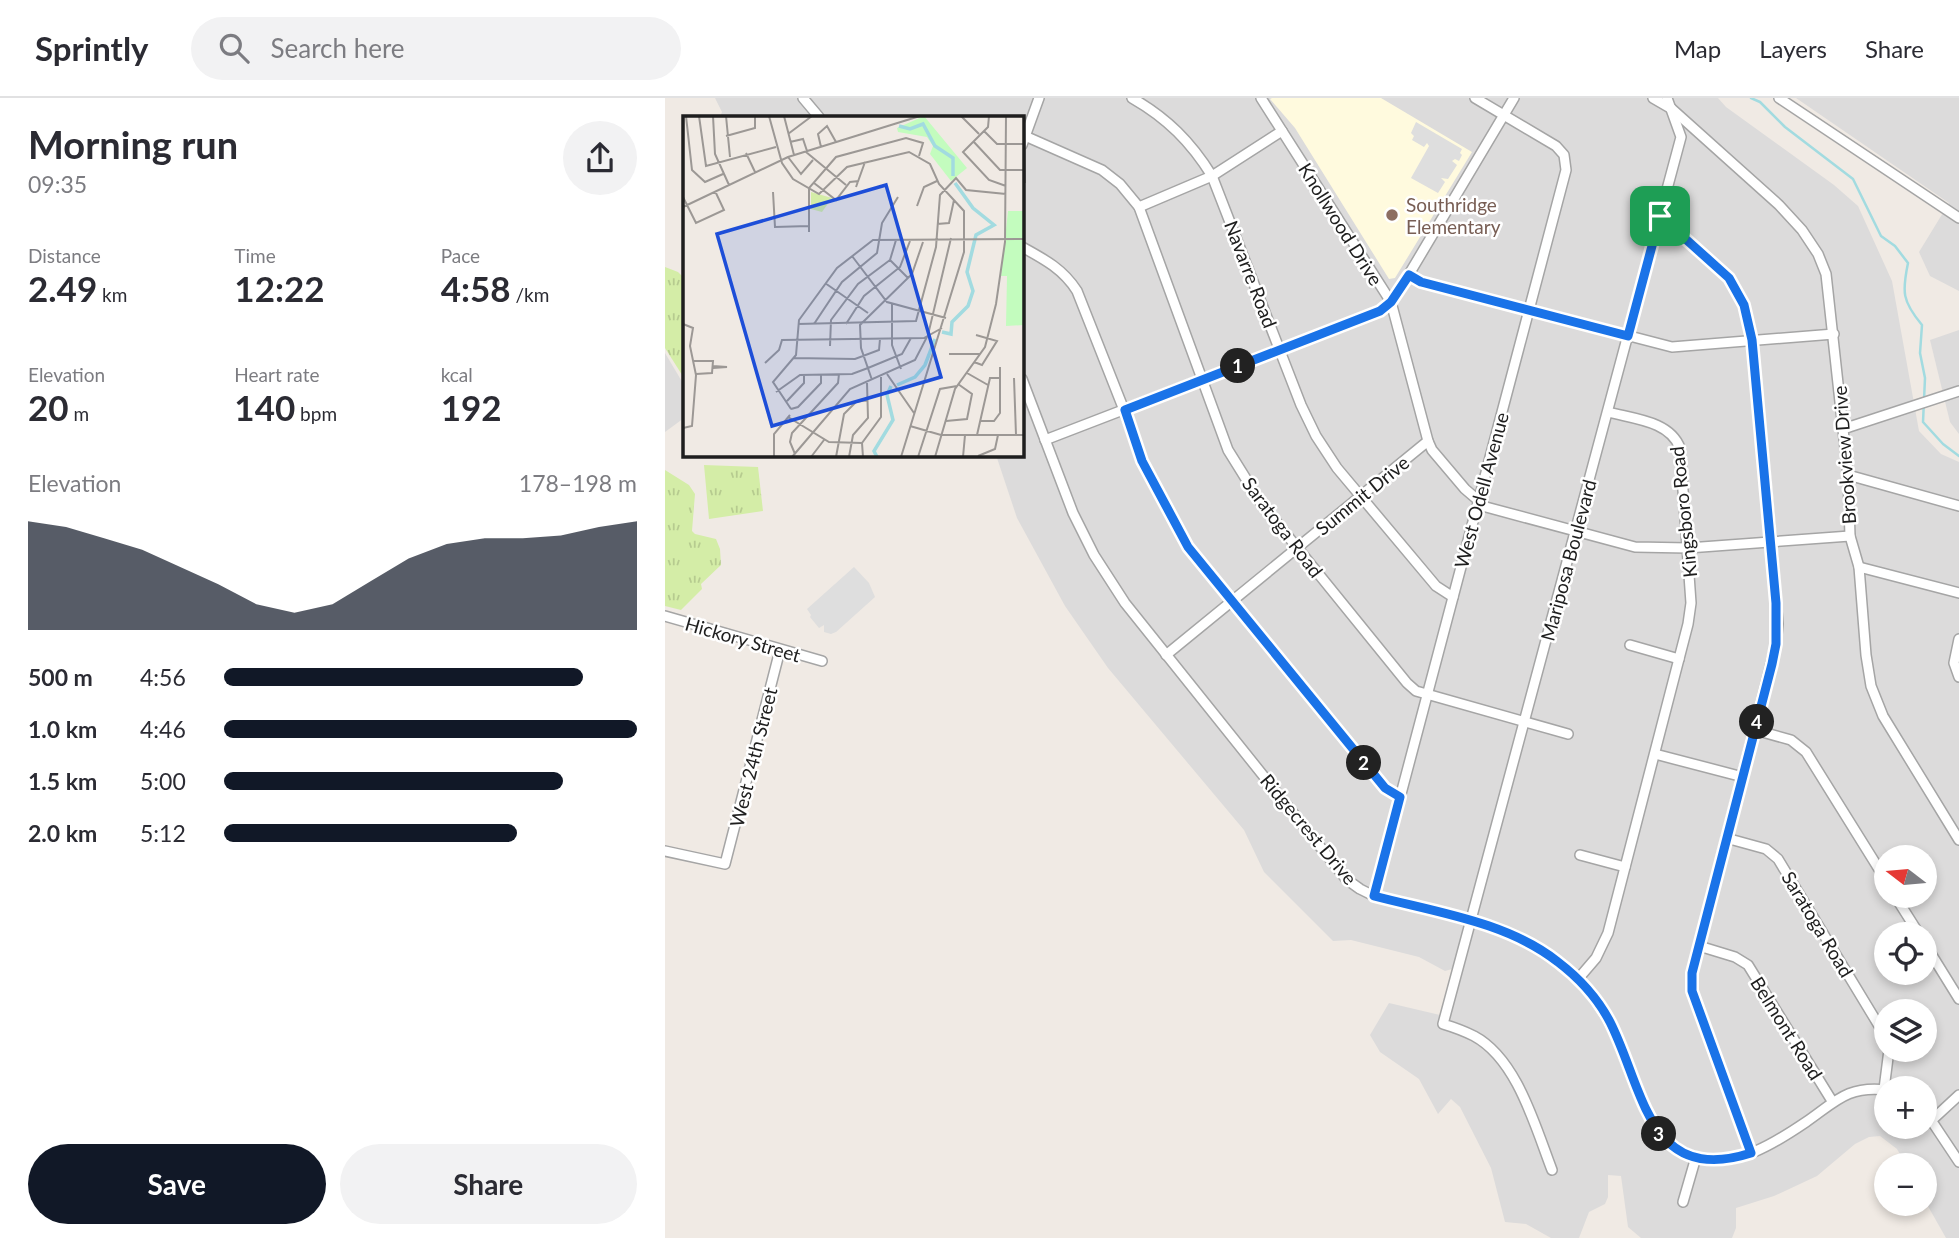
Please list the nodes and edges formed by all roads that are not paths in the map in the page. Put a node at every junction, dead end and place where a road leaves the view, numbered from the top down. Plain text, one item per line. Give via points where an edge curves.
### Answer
1 (803, 98) edge
2 (1039, 98) edge
3 (1132, 98) edge
4 (1261, 98) edge
5 (1475, 98) edge
6 (1514, 98) edge
7 (1653, 98) edge
8 (1667, 98) edge
9 (1779, 98) edge
10 (1672, 109) junction
11 (1504, 115) junction
12 (818, 116) edge
13 (1282, 131) junction
14 (1024, 140) edge
15 (1212, 176) junction
16 (1139, 207) junction
17 (1660, 216) junction
18 (1959, 218) edge
19 (1024, 248) edge
20 (1409, 275) junction
21 (1391, 302) junction
22 (1529, 310) junction
23 (1834, 334) junction
24 (1628, 336) junction
25 (1752, 340) junction
26 (1281, 350) junction
27 (1202, 379) junction
28 (1024, 384) edge
29 (1959, 391) edge
30 (1125, 410) junction
31 (1608, 411) junction
32 (1843, 429) junction
33 (1045, 440) junction
34 (1428, 441) junction
35 (1847, 475) junction
36 (1362, 495) junction
37 (1478, 500) junction
38 (1959, 506) edge
39 (1576, 531) junction
40 (1850, 536) junction
41 (1771, 540) junction
42 (1688, 548) junction
43 (1296, 549) junction
44 (1859, 567) junction
45 (1959, 593) edge
46 (1453, 597) junction
47 (1232, 602) junction
48 (665, 616) edge
49 (1959, 639) edge
50 (1630, 645) dead end
51 (780, 650) junction
52 (1166, 655) junction
53 (1679, 659) junction
54 (822, 662) dead end
55 (1959, 677) edge
56 (1428, 694) junction
57 (1523, 720) junction
58 (1755, 730) junction
59 (1568, 734) dead end
60 (1655, 754) junction
61 (1743, 777) junction
62 (1400, 797) junction
63 (1726, 838) junction
64 (1959, 840) edge
65 (665, 851) edge
66 (1580, 855) dead end
67 (1874, 861) edge
68 (1625, 867) junction
69 (1374, 896) junction
70 (1470, 921) junction
71 (1699, 946) junction
72 (1937, 963) edge
73 (1578, 979) junction
74 (1959, 999) edge
75 (1874, 1018) edge
76 (1874, 1090) edge
77 (1959, 1096) edge
78 (1832, 1101) junction
79 (1937, 1115) edge
80 (1937, 1127) edge
81 (1751, 1153) junction
82 (1696, 1157) junction
83 (1959, 1162) edge
84 (1552, 1170) dead end
85 (1683, 1202) dead end

1 - 12 street
2 - 14 street
3 - 15 street, Navarre Road via 1175,128
4 - 13 street, Knollwood Drive
5 - 11 street, West Odell Avenue
6 - 11 street
7 - 10 street
8 - 10 street, Mariposa Boulevard
9 - 18 street
10 - 17 street, Mariposa Boulevard via 1681,137
10 - 23 street, Brookview Drive via 1802,230 1826,274
11 - 20 street
11 - 22 street, West Odell Avenue via 1556,146 1564,155 1566,170
13 - 15 street
13 - 21 street, Knollwood Drive
14 - 16 street, Saratoga Road via 1102,170
15 - 16 street
15 - 26 street, Navarre Road
16 - 27 street, Saratoga Road
17 - 24 street, Mariposa Boulevard
17 - 25 street via 1729,278 1744,305
19 - 30 street via 1068,277 1083,303
20 - 21 street
20 - 22 street
21 - 26 street via 1380,311
21 - 34 street, Knollwood Drive
22 - 24 street
22 - 37 street, West Odell Avenue
23 - 25 street
23 - 32 street, Brookview Drive
24 - 25 street via 1672,347
24 - 31 street, Mariposa Boulevard
25 - 41 street
26 - 27 street
26 - 36 street, Navarre Road via 1316,436
27 - 30 street
27 - 43 street, Saratoga Road via 1229,450
28 - 33 street, Ridgecrest Drive
29 - 32 street
30 - 33 street
30 - 47 street via 1142,461 1167,511 1188,547
31 - 39 street, Mariposa Boulevard
31 - 42 street, Kingsboro Road via 1664,427 1677,440
32 - 35 street, Brookview Drive
33 - 52 street, Ridgecrest Drive via 1094,555
34 - 36 street, Summit Drive
34 - 37 street, Knollwood Drive
35 - 38 street
35 - 40 street, Brookview Drive
36 - 43 street, Summit Drive
36 - 46 street, Navarre Road via 1436,586
37 - 39 street, Knollwood Drive via 1486,507
37 - 46 street, West Odell Avenue
39 - 42 street, Knollwood Drive via 1635,547
39 - 57 street, Mariposa Boulevard
40 - 41 street, Knollwood Drive
40 - 44 street, Brookview Drive
41 - 42 street, Knollwood Drive
41 - 58 street via 1778,624
42 - 53 street, Kingsboro Road via 1691,603
43 - 47 street, Summit Drive
43 - 56 street, Saratoga Road via 1407,683
44 - 45 street
44 - 64 street, Brookview Drive via 1871,686 1884,716
46 - 56 street, West Odell Avenue
47 - 52 street, Summit Drive
47 - 62 street via 1385,788
48 - 51 street, Hickory Street
49 - 55 street via 1954,663
50 - 53 street
51 - 54 street, Hickory Street
51 - 65 street, West 24th Street via 725,864
52 - 69 street, Ridgecrest Drive via 1346,878
53 - 60 street, Kingsboro Road
56 - 57 street, Saratoga Road
56 - 62 street, West Odell Avenue
57 - 59 street, Saratoga Road
57 - 70 street, Mariposa Boulevard
58 - 61 street
58 - 67 street via 1791,740 1806,752
60 - 61 street
60 - 68 street, Kingsboro Road
61 - 63 street
62 - 69 street, West Odell Avenue
63 - 71 street
63 - 75 street, Saratoga Road via 1766,849 1778,859
66 - 68 street
68 - 73 street, Kingsboro Road via 1604,945
69 - 70 street, Ridgecrest Drive
70 - 73 street, Ridgecrest Drive via 1542,951
70 - 84 street, Mariposa Boulevard via 1443,1024 1475,1036 1500,1056 1525,1101
71 - 78 street, Belmont Road via 1748,965
71 - 81 street via 1692,991
72 - 74 street
73 - 82 street, Ridgecrest Drive via 1608,1019 1658,1132 1674,1147
76 - 78 street, Ridgecrest Drive via 1852,1091
77 - 79 street
78 - 81 street, Ridgecrest Drive via 1806,1122
80 - 83 street
81 - 82 street, Ridgecrest Drive via 1724,1161
82 - 85 street

